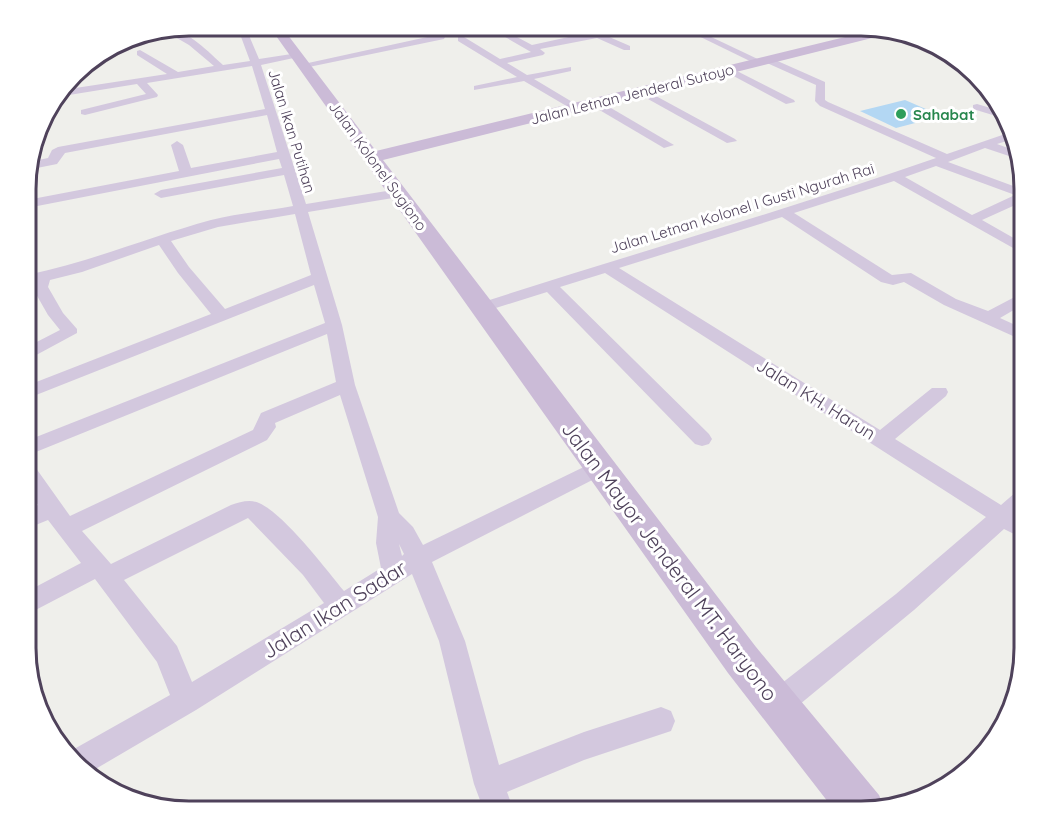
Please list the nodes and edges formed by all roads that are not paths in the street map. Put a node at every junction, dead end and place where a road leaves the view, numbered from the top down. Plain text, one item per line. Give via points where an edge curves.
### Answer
1 (180, 36) edge
2 (245, 36) edge
3 (282, 36) edge
4 (427, 36) edge
5 (441, 36) edge
6 (478, 36) edge
7 (508, 36) edge
8 (593, 36) edge
9 (600, 36) edge
10 (705, 36) edge
11 (868, 36) edge
12 (461, 39) junction
13 (531, 48) junction
14 (627, 48) dead end
15 (140, 53) dead end
16 (301, 61) junction
17 (255, 62) junction
18 (498, 62) junction
19 (766, 62) junction
20 (220, 67) junction
21 (568, 69) dead end
22 (729, 70) junction
23 (175, 74) junction
24 (525, 78) junction
25 (139, 80) junction
26 (478, 88) dead end
27 (72, 91) edge
28 (643, 92) junction
29 (789, 102) dead end
30 (595, 103) junction
31 (977, 107) dead end
32 (575, 108) junction
33 (269, 111) junction
34 (85, 112) dead end
35 (993, 112) edge
36 (1005, 138) edge
37 (730, 141) dead end
38 (177, 145) dead end
39 (668, 145) dead end
40 (987, 145) junction
41 (1010, 153) edge
42 (284, 154) junction
43 (372, 157) junction
44 (942, 160) junction
45 (38, 164) edge
46 (289, 170) junction
47 (186, 173) junction
48 (896, 177) junction
49 (1014, 191) edge
50 (399, 193) junction
51 (161, 194) dead end
52 (1014, 200) edge
53 (36, 202) edge
54 (301, 210) junction
55 (783, 212) junction
56 (972, 220) junction
57 (163, 240) junction
58 (1014, 244) edge
59 (608, 268) junction
60 (318, 278) junction
61 (36, 279) edge
62 (36, 281) edge
63 (550, 286) junction
64 (1014, 303) edge
65 (480, 308) junction
66 (222, 316) junction
67 (988, 318) junction
68 (334, 325) junction
69 (1014, 331) edge
70 (36, 350) edge
71 (346, 385) junction
72 (36, 389) edge
73 (939, 392) dead end
74 (702, 439) dead end
75 (881, 440) junction
76 (36, 445) edge
77 (599, 468) junction
78 (36, 485) edge
79 (1014, 506) edge
80 (52, 508) junction
81 (36, 515) edge
82 (1002, 516) junction
83 (389, 517) junction
84 (1014, 524) edge
85 (66, 528) junction
86 (418, 558) junction
87 (103, 572) junction
88 (394, 573) junction
89 (36, 600) edge
90 (340, 605) junction
91 (186, 701) junction
92 (778, 704) junction
93 (662, 721) dead end
94 (84, 759) edge
95 (489, 784) junction
96 (495, 801) edge
97 (855, 801) edge

1 - 20 street
2 - 17 street, Jalan Ikan Putihan
3 - 16 main road, Jalan Kolonel Sugiono
4 - 16 street
5 - 12 street
6 - 12 street
7 - 13 street
8 - 13 street
9 - 14 street
10 - 19 street
11 - 19 main road, Jalan Letnan Jenderal Sutoyo
12 - 18 street
13 - 18 street via 540,53
15 - 23 street
16 - 17 street
16 - 43 main road, Jalan Kolonel Sugiono
17 - 20 street
17 - 33 street, Jalan Ikan Putihan
18 - 24 street
19 - 22 main road, Jalan Letnan Jenderal Sutoyo
19 - 44 street via 821,84 820,101 824,104
20 - 23 street
21 - 24 street
22 - 28 main road, Jalan Letnan Jenderal Sutoyo
22 - 29 street
23 - 25 street
24 - 26 street
24 - 32 street
25 - 27 street
25 - 34 street via 153,95
28 - 30 main road, Jalan Letnan Jenderal Sutoyo
28 - 37 street
30 - 32 main road, Jalan Letnan Jenderal Sutoyo
30 - 39 street
31 - 35 street
32 - 43 main road, Jalan Letnan Jenderal Sutoyo
33 - 42 street, Jalan Ikan Putihan
33 - 45 street via 62,150 53,161
36 - 40 street, Jalan Letnan Kolonel I Gusti Ngurah Rai
38 - 47 street
40 - 41 street
40 - 44 street, Jalan Letnan Kolonel I Gusti Ngurah Rai
42 - 46 street, Jalan Ikan Putihan
42 - 47 street
43 - 50 main road, Jalan Kolonel Sugiono
44 - 48 street, Jalan Letnan Kolonel I Gusti Ngurah Rai
44 - 49 street
46 - 51 street
46 - 54 street, Jalan Ikan Putihan
47 - 53 street
48 - 55 street, Jalan Letnan Kolonel I Gusti Ngurah Rai
48 - 56 street
50 - 54 street
50 - 65 main road, Jalan Kolonel Sugiono
52 - 56 street
54 - 57 street via 216,223
54 - 60 street, Jalan Ikan Putihan
55 - 59 street, Jalan Letnan Kolonel I Gusti Ngurah Rai
55 - 67 street via 887,279 906,276 950,302
56 - 58 street
57 - 61 street
57 - 66 street
59 - 63 street, Jalan Letnan Kolonel I Gusti Ngurah Rai
59 - 75 street, Jalan KH. Harun
60 - 66 street
60 - 68 street, Jalan Ikan Putihan
62 - 70 street via 69,329 69,333
63 - 65 street, Jalan Letnan Kolonel I Gusti Ngurah Rai
63 - 74 street
64 - 67 street
65 - 77 main road, Jalan Mayor Jenderal MT. Haryono
66 - 72 street
67 - 69 street
68 - 71 street, Jalan Ikan Putihan
68 - 76 street
71 - 83 street, Jalan Ikan Putihan
71 - 85 street via 268,418 260,435
73 - 75 street
75 - 82 street, Jalan KH. Harun
77 - 86 street, Jalan Ikan Sadar
77 - 92 main road, Jalan Mayor Jenderal MT. Haryono
78 - 80 street
79 - 82 street
80 - 81 street
80 - 85 street
82 - 84 street, Jalan KH. Harun
82 - 92 street via 905,602
83 - 86 street via 405,534
83 - 88 street via 387,543
85 - 87 street
86 - 88 street, Jalan Ikan Sadar
86 - 95 street via 452,641
87 - 89 street
87 - 90 street via 251,509 304,561
87 - 91 street via 168,655
88 - 90 street, Jalan Ikan Sadar
90 - 91 street, Jalan Ikan Sadar
91 - 94 street, Jalan Ikan Sadar
92 - 97 main road, Jalan Mayor Jenderal MT. Haryono
93 - 95 street via 584,746
95 - 96 street

